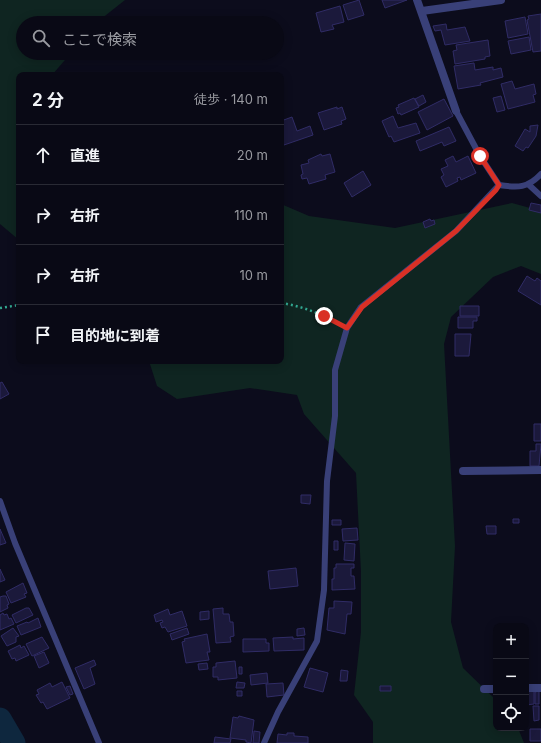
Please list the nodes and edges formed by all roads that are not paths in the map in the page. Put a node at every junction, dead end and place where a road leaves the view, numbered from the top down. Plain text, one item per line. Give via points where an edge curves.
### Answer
1 (418, 0) edge
2 (501, 0) edge
3 (422, 11) junction
4 (456, 111) joint
5 (541, 174) edge
6 (528, 184) junction
7 (499, 185) junction
8 (541, 196) edge
9 (541, 470) edge
10 (463, 471) dead end
11 (0, 501) edge
12 (493, 688) edge
13 (529, 688) edge
14 (541, 688) edge
15 (484, 689) dead end
16 (99, 743) edge
17 (264, 743) edge

1 - 3 street
2 - 3 street
3 - 4 street
4 - 7 lane
5 - 6 lane
6 - 7 lane via 516,187
6 - 8 lane
7 - 17 lane via 456,231 362,307 347,328 335,370 335,416 327,488 324,590 317,641
9 - 10 street
11 - 16 lane via 15,543
12 - 15 street
13 - 14 street

